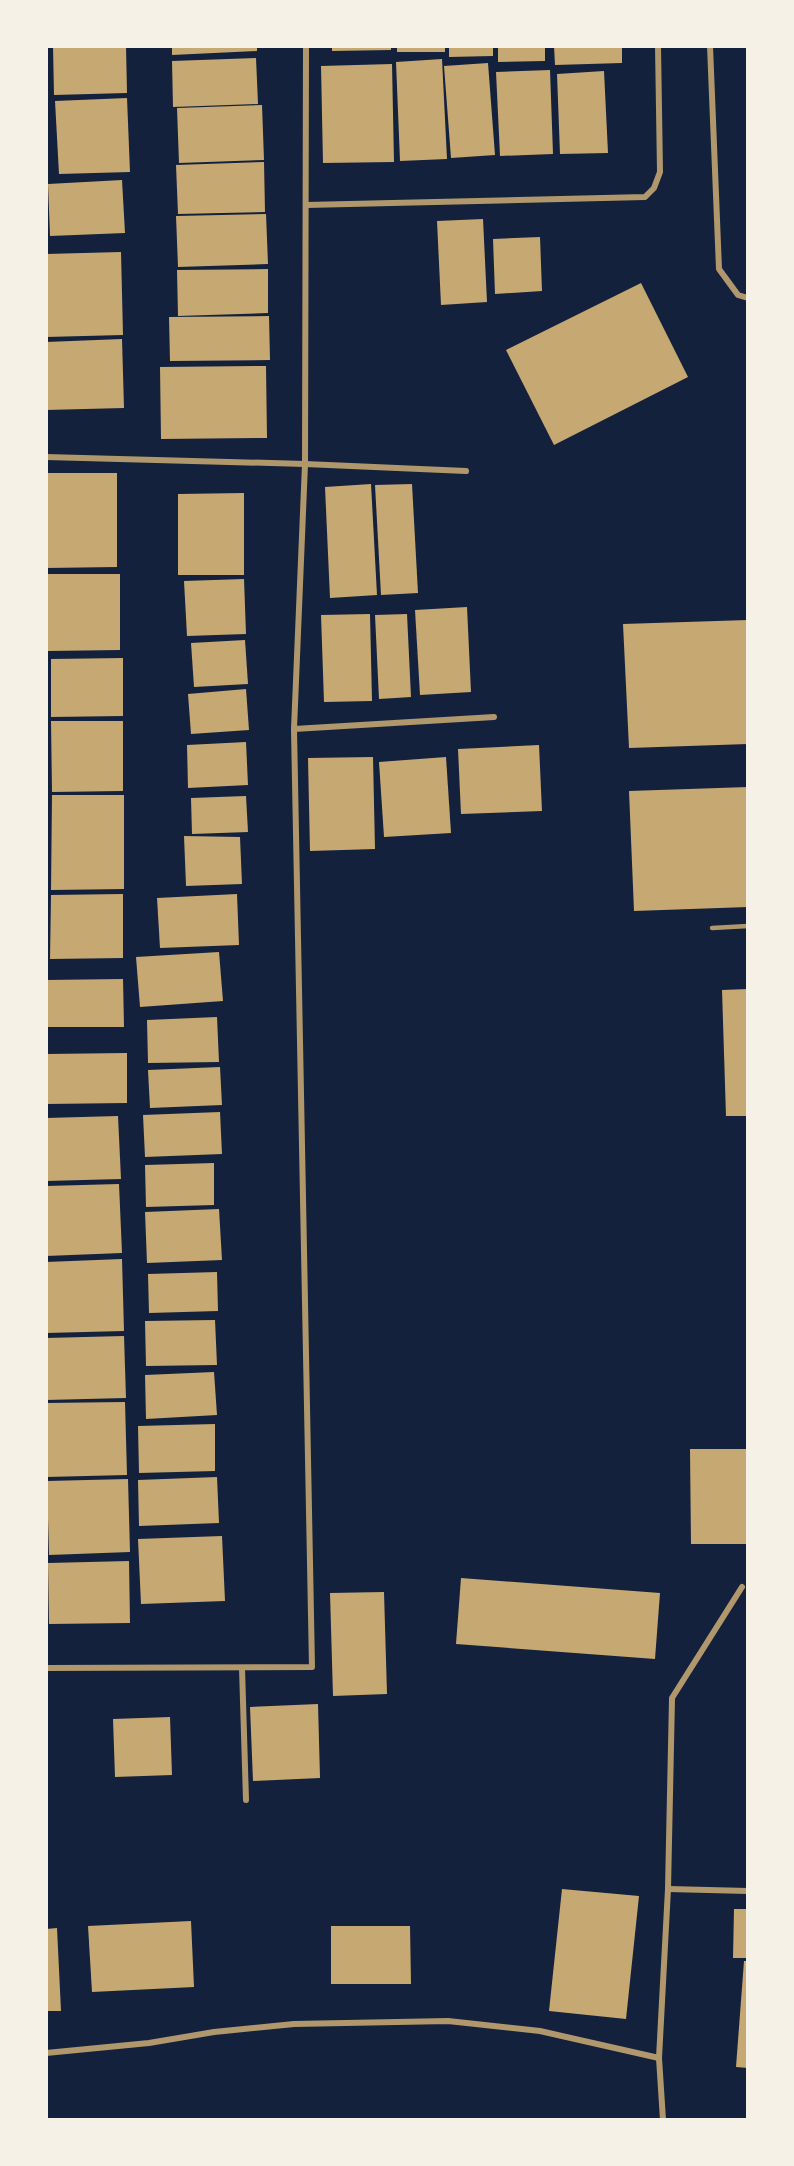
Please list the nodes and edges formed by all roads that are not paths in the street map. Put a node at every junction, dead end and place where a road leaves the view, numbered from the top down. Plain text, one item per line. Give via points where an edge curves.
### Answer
1 (306, 46) edge
2 (658, 46) edge
3 (710, 46) edge
4 (306, 205) junction
5 (747, 298) edge
6 (46, 457) edge
7 (306, 464) junction
8 (466, 471) dead end
9 (494, 717) dead end
10 (294, 729) junction
11 (747, 926) edge
12 (712, 928) dead end
13 (742, 1587) dead end
14 (46, 1668) edge
15 (242, 1668) junction
16 (246, 1800) dead end
17 (668, 1889) junction
18 (747, 1892) edge
19 (46, 2053) edge
20 (659, 2058) junction
21 (663, 2120) edge

1 - 4 street
2 - 4 street via 660,172 654,188 645,197
3 - 5 street via 719,269 738,295
4 - 7 street
6 - 7 street
7 - 8 street
7 - 10 street
9 - 10 street
10 - 15 street via 312,1667
11 - 12 lane
13 - 17 street via 672,1698
14 - 15 street
15 - 16 street
17 - 18 street
17 - 20 street
19 - 20 street via 294,2024 448,2021 540,2031
20 - 21 street

